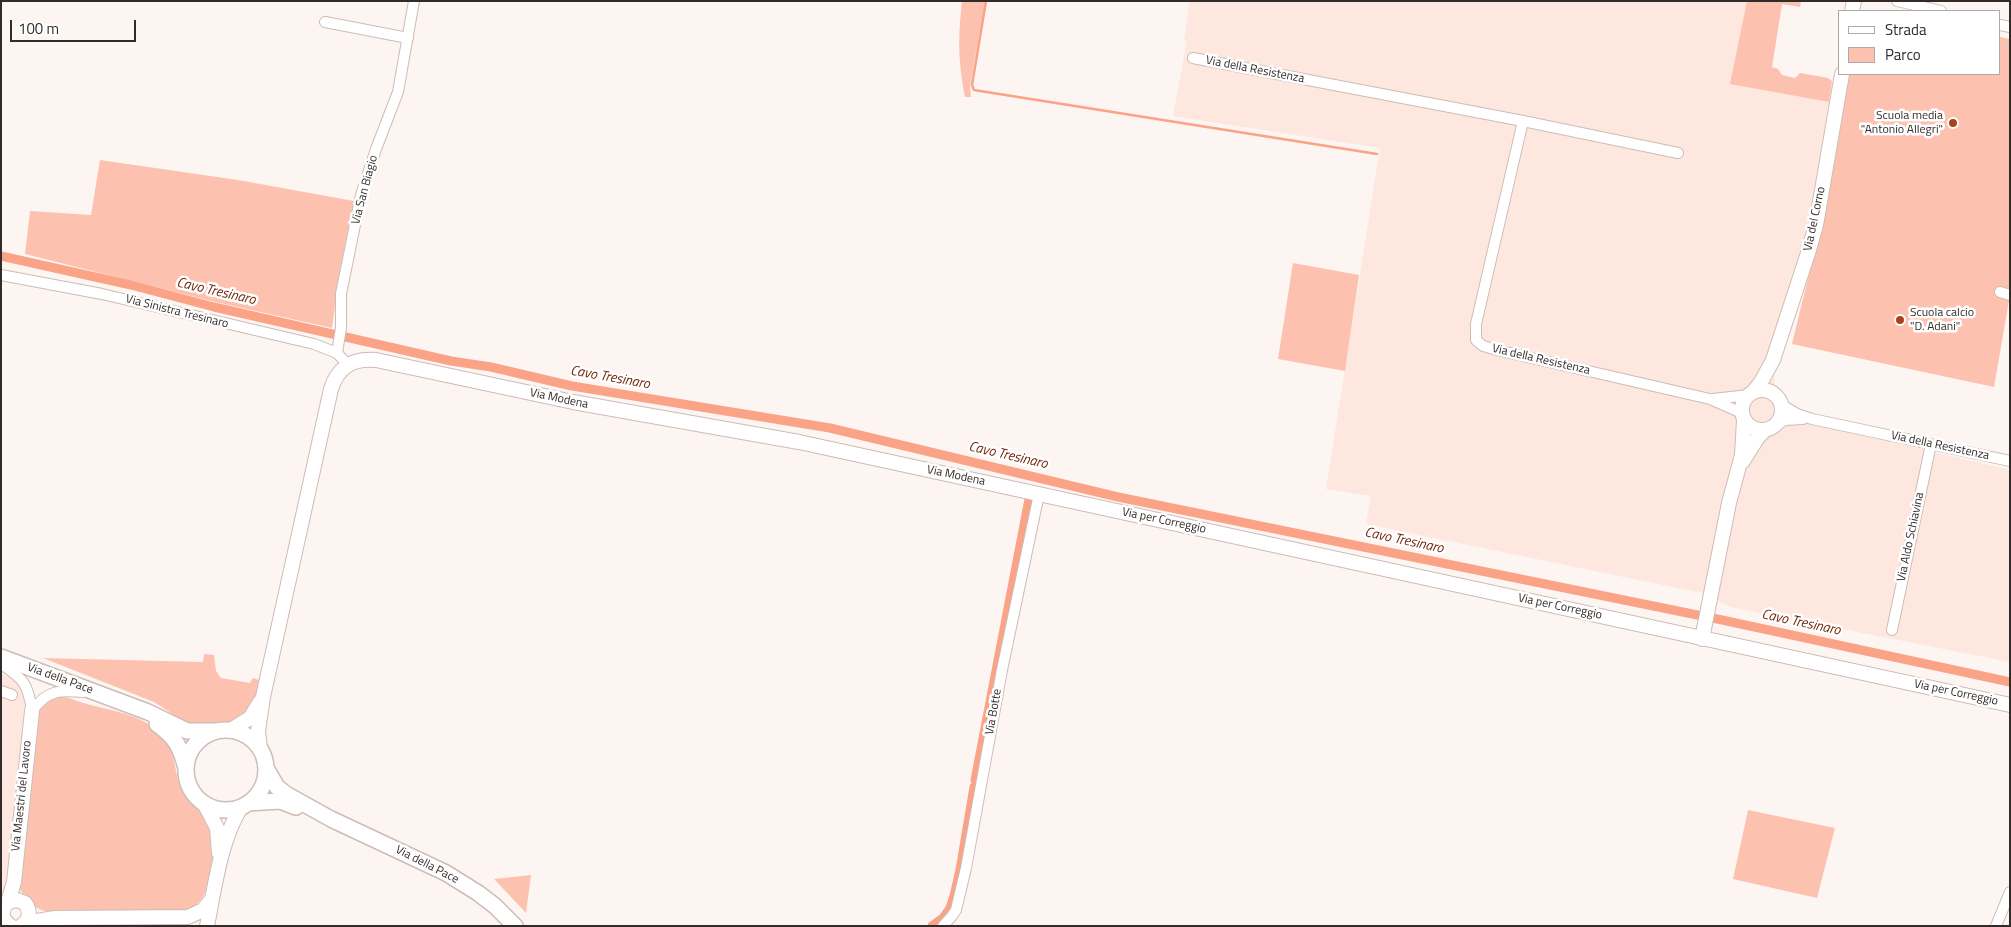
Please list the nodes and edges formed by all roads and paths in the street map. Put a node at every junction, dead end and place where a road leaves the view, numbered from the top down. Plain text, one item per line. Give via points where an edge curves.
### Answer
1 (414, 1) edge
2 (1904, 2) edge
3 (1936, 10) edge
4 (325, 22) dead end
5 (408, 38) junction
6 (1193, 58) dead end
7 (1842, 75) edge
8 (1522, 121) junction
9 (1678, 154) dead end
10 (1, 275) edge
11 (338, 349) junction
12 (1773, 360) junction
13 (347, 364) junction
14 (1751, 393) junction
15 (1710, 399) junction
16 (1780, 402) junction
17 (1743, 416) junction
18 (1812, 419) junction
19 (1770, 428) junction
20 (1931, 444) junction
21 (2010, 461) edge
22 (1738, 471) junction
23 (1039, 494) junction
24 (1110, 510) joint
25 (1892, 630) dead end
26 (1703, 633) junction
27 (1, 657) edge
28 (1, 664) edge
29 (1, 691) edge
30 (101, 694) junction
31 (12, 695) dead end
32 (262, 697) junction
33 (120, 701) junction
34 (2010, 705) edge
35 (32, 711) junction
36 (231, 730) junction
37 (215, 731) junction
38 (260, 749) junction
39 (186, 768) junction
40 (266, 768) junction
41 (204, 804) junction
42 (245, 805) junction
43 (331, 819) junction
44 (218, 868) junction
45 (14, 882) junction
46 (2010, 892) edge
47 (212, 898) junction
48 (25, 904) junction
49 (5, 905) edge
50 (55, 918) junction
51 (172, 919) junction
52 (13, 924) edge
53 (186, 926) edge
54 (207, 926) edge
55 (515, 926) edge
56 (942, 926) edge
57 (1996, 926) edge

1 - 5 street, Via San Biagio
2 - 3 street
4 - 5 street
5 - 11 street, Via San Biagio via 398,92 361,195 341,294
6 - 8 street, Via della Resistenza
7 - 12 street, Via del Corno via 1816,225
8 - 9 street, Via della Resistenza
8 - 15 street, Via della Resistenza via 1476,324 1476,340 1497,350
10 - 11 street, Via Sinistra Tresinaro via 140,302
11 - 13 street, Via Sinistra Tresinaro
12 - 14 street, Via del Corno via 1762,382
12 - 16 street, Via del Corno
13 - 23 street, Via Modena via 364,359 376,360 573,402 799,442
13 - 32 street via 339,372 331,390
14 - 15 street, Via della Resistenza
14 - 16 street via 1772,392
14 - 17 street, Via del Corno via 1744,400
15 - 17 street, Via della Resistenza
16 - 18 street, Via della Resistenza via 1797,414
16 - 19 street, Via del Corno via 1782,416
17 - 19 street via 1753,428
17 - 22 street, Via del Corno via 1742,455
18 - 19 street, Via della Resistenza via 1785,420
18 - 20 street, Via della Resistenza
19 - 22 street, Via del Corno via 1753,443
20 - 21 street, Via della Resistenza
20 - 25 street, Via Aldo Schiavina
22 - 26 street, Via del Corno
23 - 24 street, Via Modena
23 - 56 street, Via Botte via 1002,670 966,868 956,910
24 - 26 street, Via per Correggio
26 - 34 street, Via per Correggio
27 - 30 main road, Via della Pace
28 - 35 street via 15,672 26,685
29 - 31 street
30 - 33 main road, Via della Pace
30 - 35 street via 61,690 42,698
32 - 36 street via 250,718
32 - 38 street via 258,730
33 - 37 main road, Via della Pace via 187,731
33 - 39 main road, Via della Pace via 174,737
35 - 45 street, Via Maestri del Lavoro
36 - 37 main road, Via della Pace
36 - 38 main road, Via della Pace via 244,734
37 - 39 main road, Via della Pace via 194,745
38 - 40 main road, Via della Pace
39 - 41 main road, Via della Pace via 190,788
40 - 42 main road via 263,784
40 - 43 main road, Via della Pace via 277,787
41 - 42 main road, Via della Pace via 222,810
41 - 44 street via 217,828
42 - 43 main road, Via della Pace via 280,801
42 - 44 street via 229,829
43 - 55 main road, Via della Pace via 460,881 495,906
44 - 47 street
45 - 48 street
45 - 49 street, Via Maestri del Lavoro
46 - 57 street
47 - 51 street via 196,914
47 - 54 street
48 - 49 street via 15,900
48 - 50 street
48 - 52 street via 29,915
49 - 52 street via 2,913
50 - 51 street
50 - 52 street
51 - 53 street

